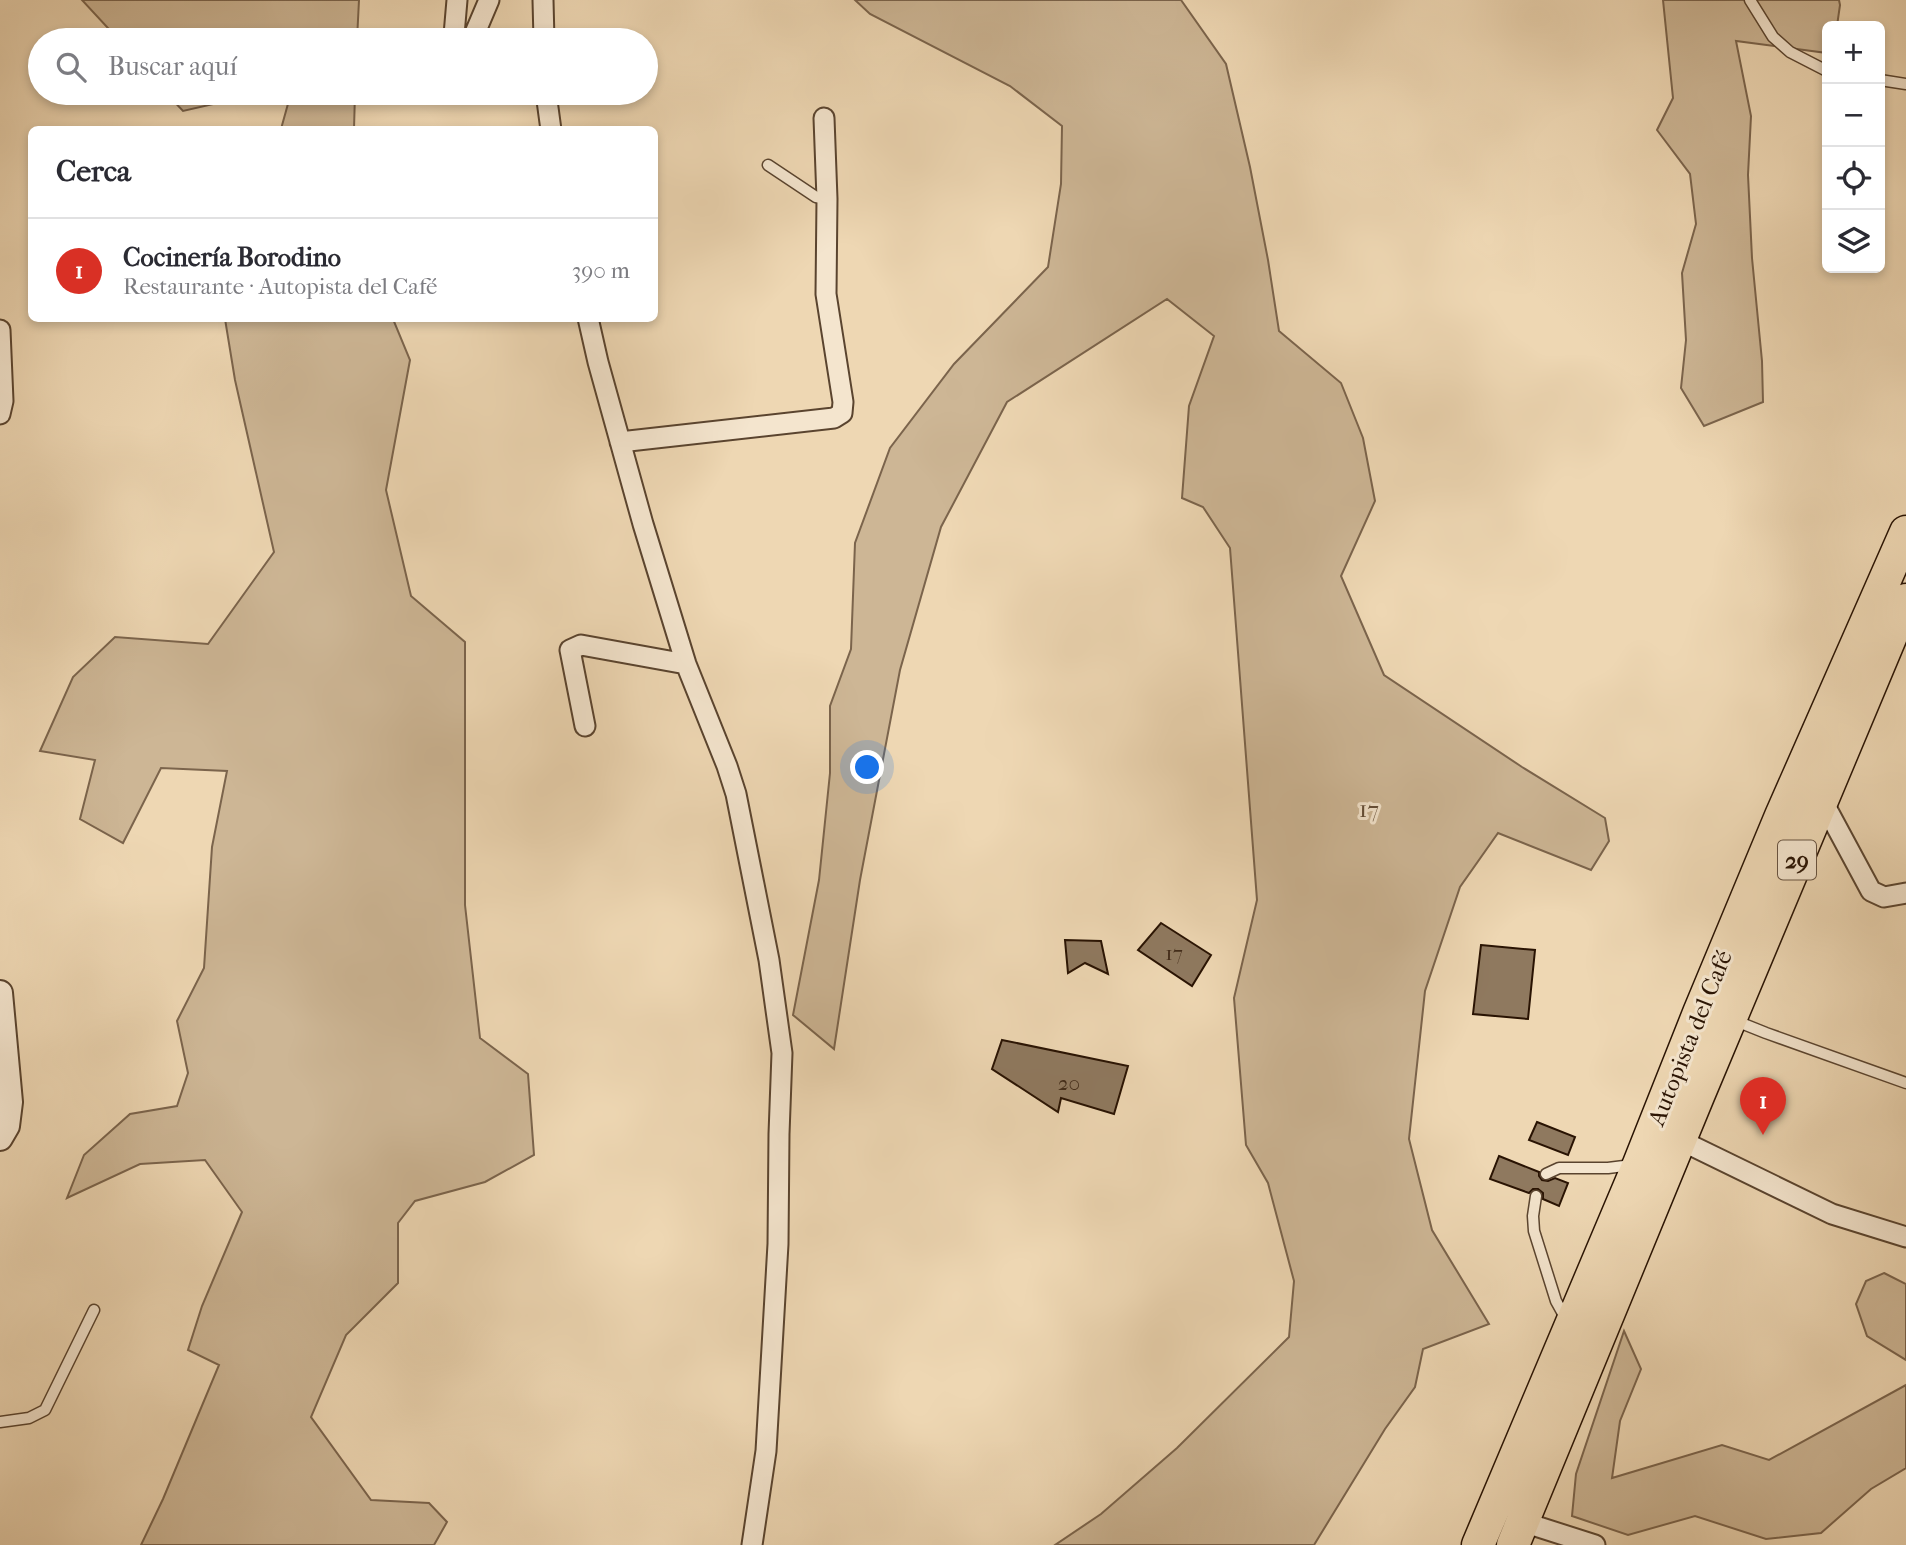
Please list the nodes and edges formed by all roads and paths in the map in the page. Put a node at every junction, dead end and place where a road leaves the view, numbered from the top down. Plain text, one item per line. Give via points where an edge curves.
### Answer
1 (457, 0) edge
2 (489, 0) edge
3 (543, 0) edge
4 (1750, 0) edge
5 (455, 28) edge
6 (477, 28) edge
7 (544, 28) edge
8 (1822, 68) edge
9 (1885, 81) edge
10 (1906, 84) edge
11 (548, 105) edge
12 (824, 118) dead end
13 (550, 126) edge
14 (768, 165) dead end
15 (827, 200) junction
16 (589, 322) edge
17 (0, 330) edge
18 (0, 414) edge
19 (620, 442) junction
20 (1906, 532) edge
21 (1906, 600) edge
22 (686, 664) junction
23 (585, 726) dead end
24 (1822, 800) junction
25 (1906, 893) edge
26 (0, 993) edge
27 (1730, 1019) junction
28 (1906, 1083) edge
29 (0, 1138) edge
30 (1680, 1140) junction
31 (1639, 1164) junction
32 (1546, 1174) dead end
33 (1536, 1196) dead end
34 (1906, 1237) edge
35 (94, 1311) dead end
36 (1570, 1326) junction
37 (0, 1422) edge
38 (1518, 1533) edge
39 (752, 1545) edge
40 (1478, 1545) edge
41 (1595, 1545) edge

1 - 5 street
2 - 6 street
3 - 7 street
4 - 8 lane via 1773,37
9 - 10 lane
11 - 13 street
12 - 15 street
14 - 15 lane
15 - 19 street via 826,293 842,413 834,418
16 - 19 street
17 - 18 street
19 - 22 street
20 - 31 highway, Autopista del Café / 29 via 1782,816
21 - 24 highway, Autopista del Café / 29
22 - 23 street via 581,645 570,650
22 - 39 street via 736,794 769,960 782,1054 778,1244 766,1451
24 - 25 street via 1871,891 1884,897
24 - 27 highway, Autopista del Café / 29
26 - 29 street via 10,1102 7,1126
27 - 28 lane
27 - 30 highway, Autopista del Café / 29
30 - 34 street via 1832,1213
30 - 38 highway, Autopista del Café / 29
31 - 32 lane via 1559,1168
31 - 36 highway, Autopista del Café / 29
33 - 36 lane via 1534,1231 1556,1301
35 - 37 lane via 46,1410
36 - 40 highway, Autopista del Café / 29
38 - 41 street

